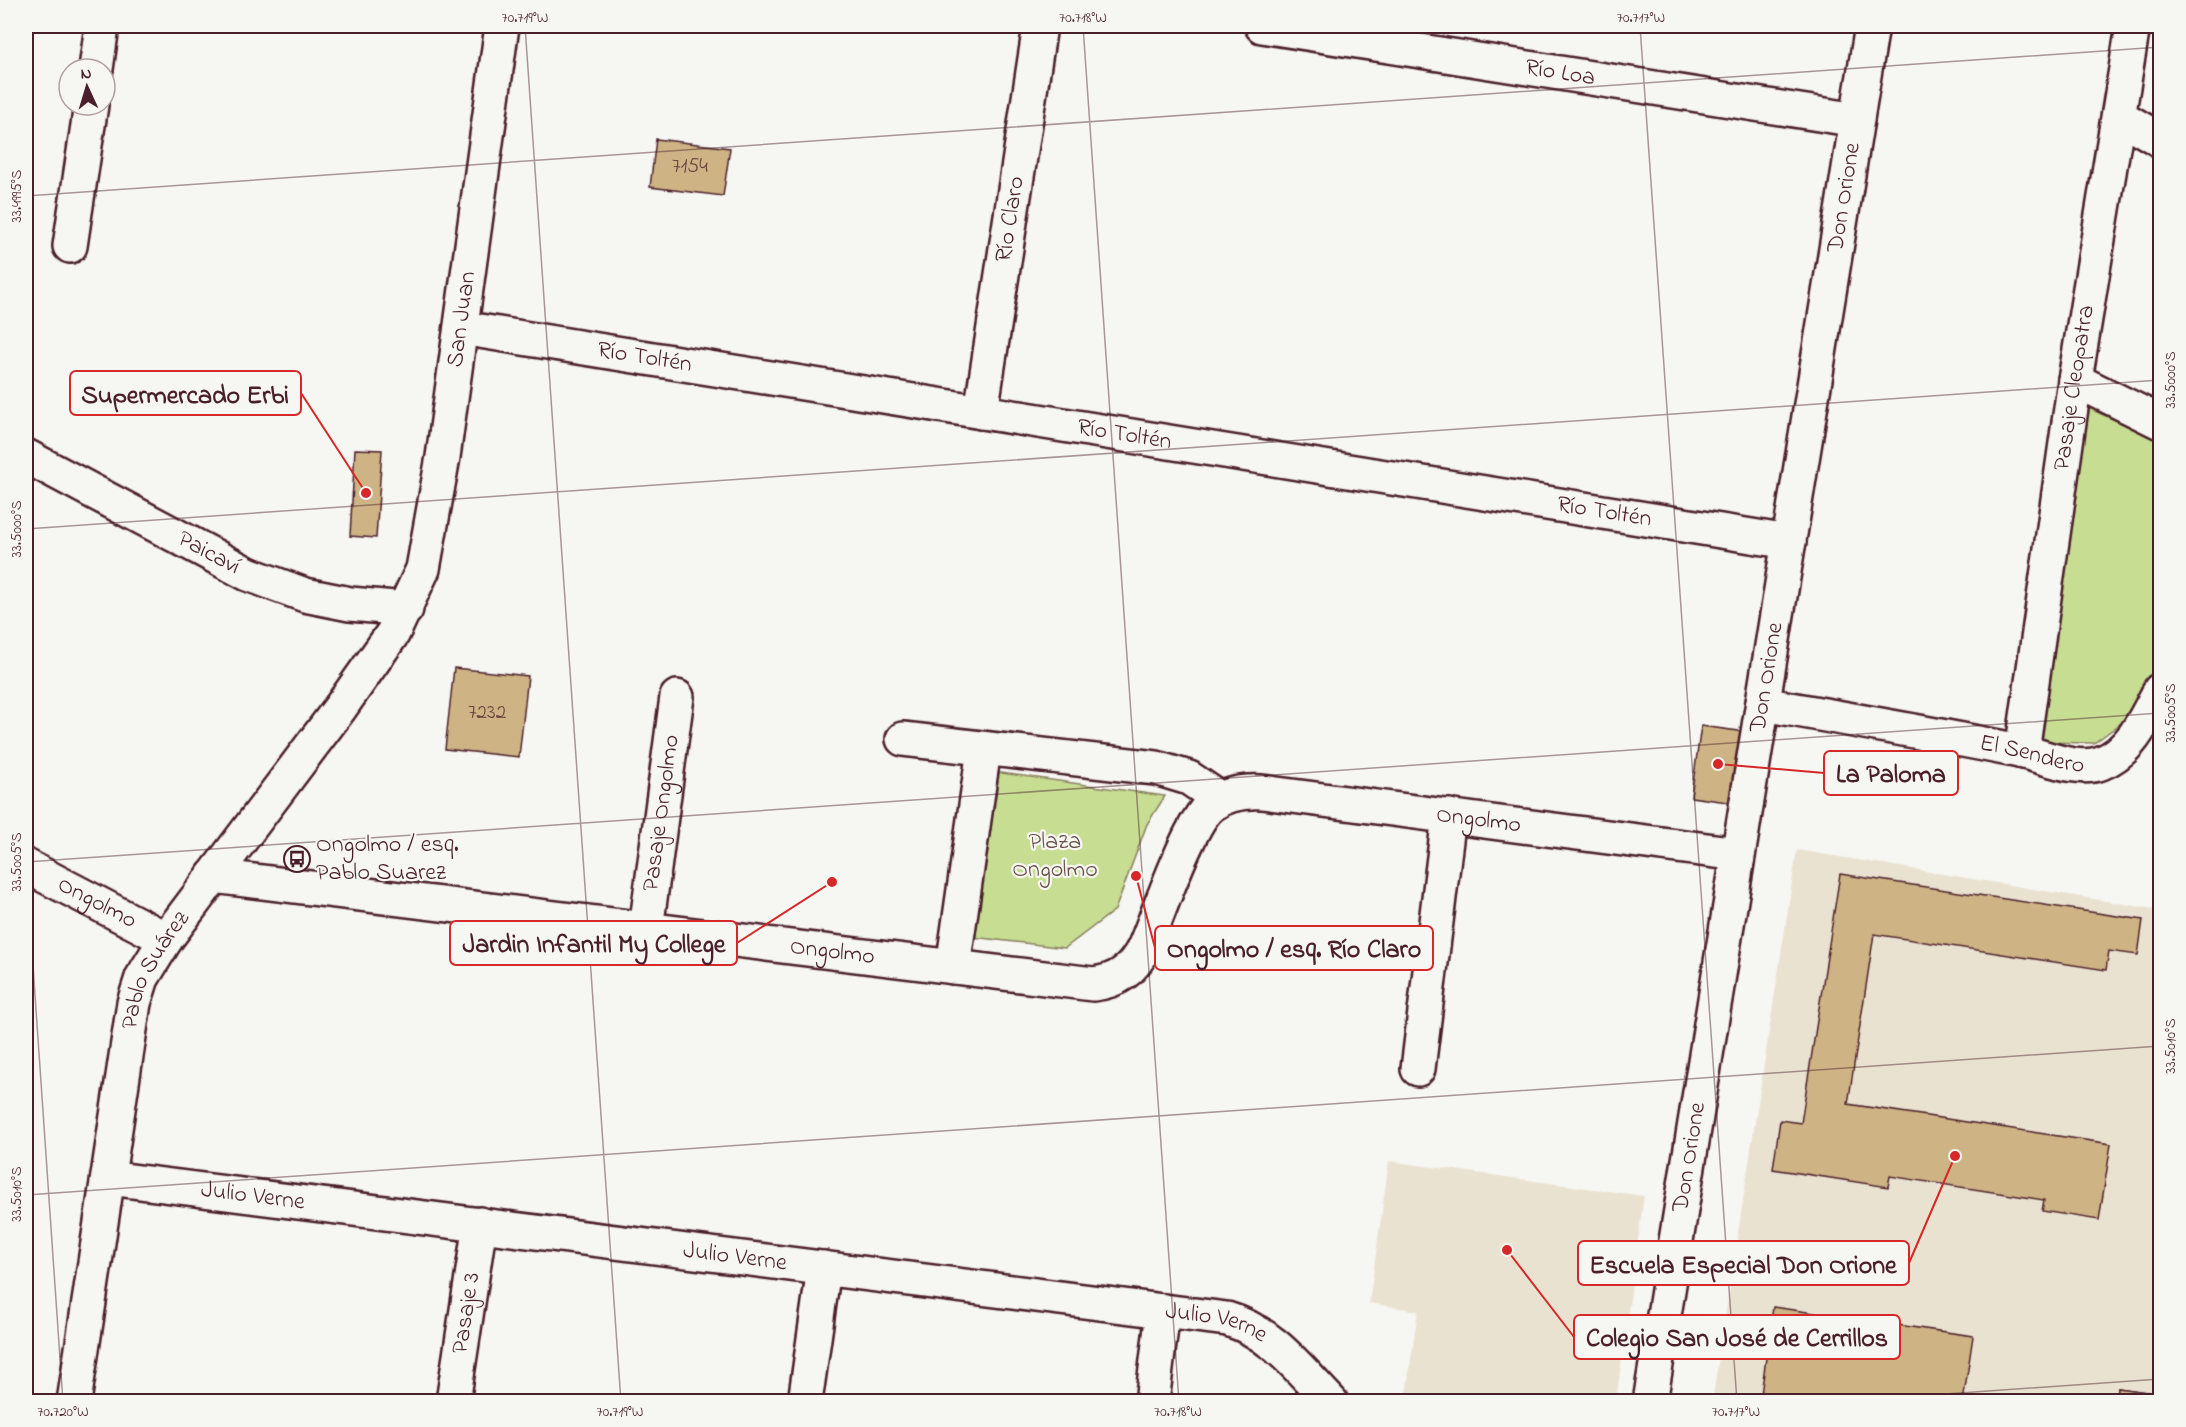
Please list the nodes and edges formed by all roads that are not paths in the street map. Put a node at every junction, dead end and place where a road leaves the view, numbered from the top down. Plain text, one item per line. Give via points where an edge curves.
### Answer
1 (102, 26) edge
2 (502, 26) edge
3 (1040, 26) edge
4 (1262, 26) edge
5 (1872, 26) edge
6 (2133, 26) edge
7 (98, 57) edge
8 (2119, 116) junction
9 (89, 117) edge
10 (1857, 120) junction
11 (2160, 140) edge
12 (70, 246) dead end
13 (460, 328) junction
14 (2075, 380) junction
15 (981, 412) junction
16 (2160, 422) edge
17 (26, 456) edge
18 (1789, 542) junction
19 (406, 609) junction
20 (2160, 690) edge
21 (676, 697) dead end
22 (1762, 704) junction
23 (903, 740) dead end
24 (984, 749) junction
25 (2022, 752) junction
26 (1220, 799) junction
27 (1449, 816) junction
28 (1738, 854) junction
29 (26, 866) edge
30 (213, 876) junction
31 (646, 929) junction
32 (166, 939) junction
33 (952, 967) junction
34 (1418, 1069) dead end
35 (108, 1178) junction
36 (480, 1224) junction
37 (824, 1268) junction
38 (1163, 1311) junction
39 (74, 1401) edge
40 (453, 1401) edge
41 (805, 1401) edge
42 (1152, 1401) edge
43 (1331, 1401) edge
44 (1650, 1401) edge

1 - 7 street
2 - 13 street, San Juan
3 - 15 street, Río Claro
4 - 10 street, Río Loa
5 - 10 street, Don Orione
6 - 8 street, Pasaje Cleopatra
8 - 11 street
8 - 14 street, Pasaje Cleopatra
9 - 12 street
10 - 18 street, Don Orione
13 - 15 street, Río Toltén
13 - 19 street, San Juan via 429,542 423,569
14 - 16 street
14 - 25 street, Pasaje Cleopatra
15 - 18 street, Río Toltén
17 - 19 street, Paicaví via 248,574 304,595
18 - 22 street, Don Orione
19 - 30 street, Pablo Suárez via 340,708
20 - 25 street, El Sendero via 2136,735 2100,764 2079,765
21 - 31 street, Pasaje Ongolmo
22 - 25 street, El Sendero
22 - 28 street, Don Orione
23 - 24 street
24 - 26 street via 1173,772 1206,787
24 - 33 street
26 - 27 street, Ongolmo via 1255,792
26 - 33 street, Ongolmo via 1195,827 1144,948 1122,976 1093,984
27 - 28 street, Ongolmo
27 - 34 street
28 - 44 street, Don Orione
29 - 32 street, Ongolmo
30 - 31 street, Ongolmo
30 - 32 street, Pablo Suárez
31 - 33 street, Ongolmo
32 - 35 street, Pablo Suárez via 142,978 135,1003
35 - 36 street, Julio Verne
35 - 39 street, Pablo Suárez
36 - 37 street, Julio Verne
36 - 40 street, Pasaje 3
37 - 38 street, Julio Verne
37 - 41 street
38 - 42 street
38 - 43 street, Julio Verne via 1227,1319 1256,1329

